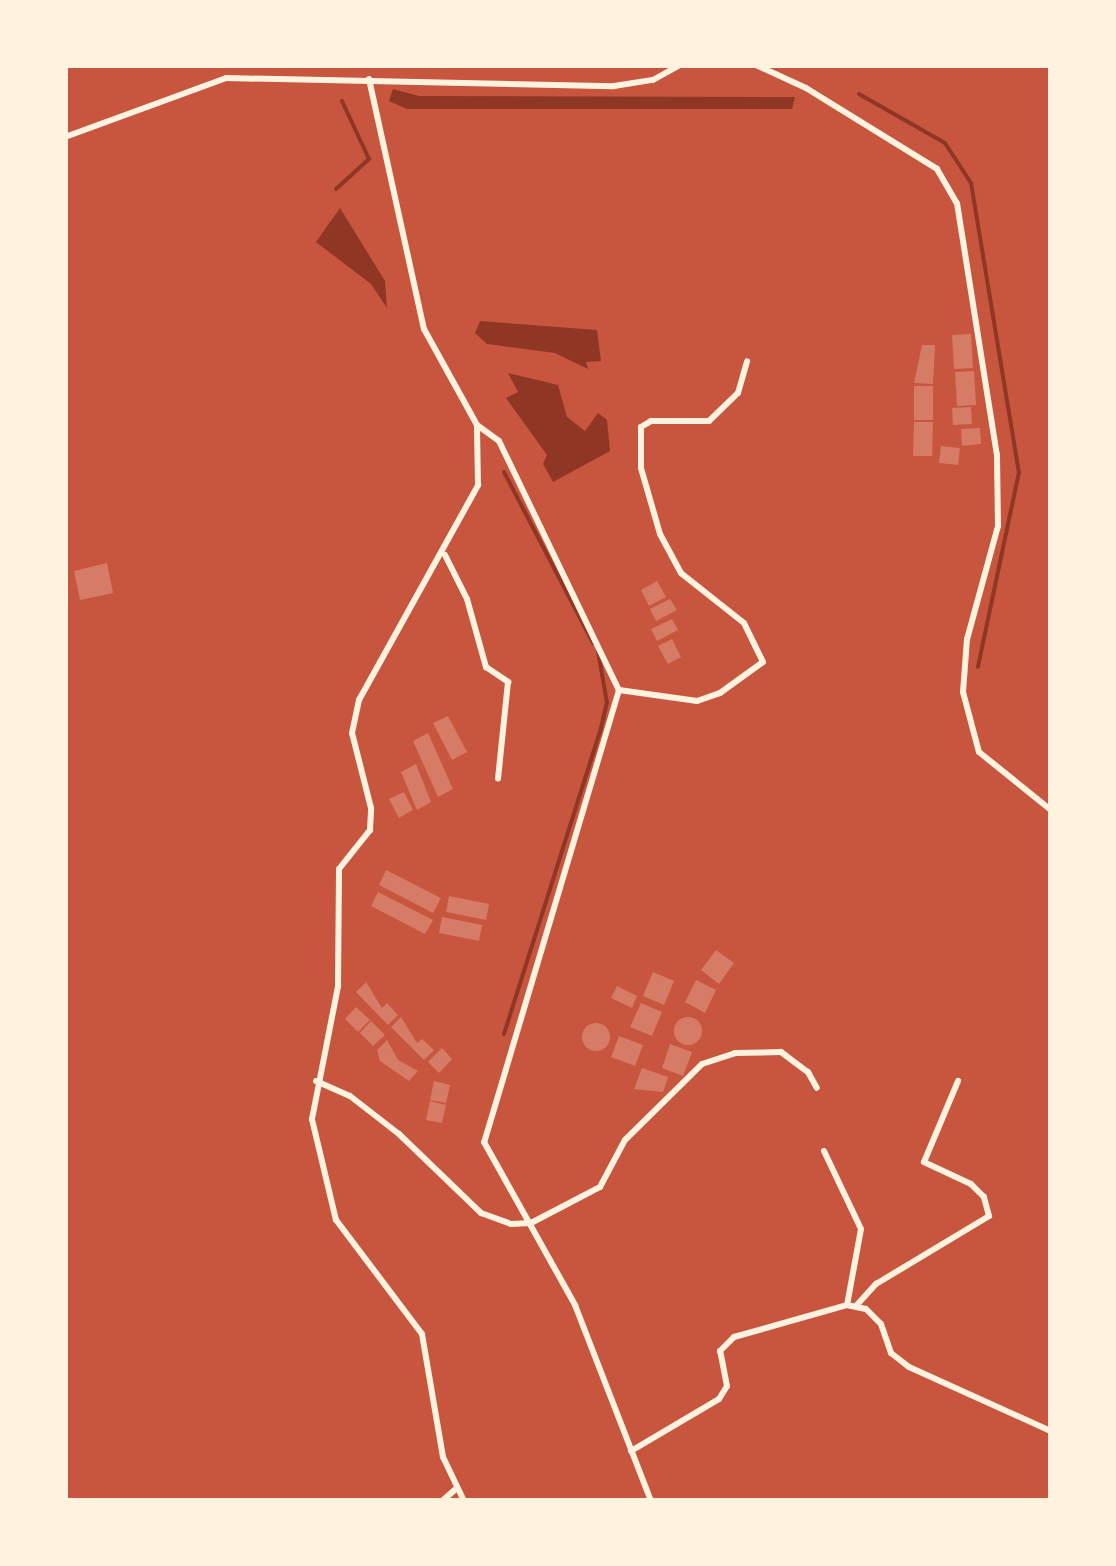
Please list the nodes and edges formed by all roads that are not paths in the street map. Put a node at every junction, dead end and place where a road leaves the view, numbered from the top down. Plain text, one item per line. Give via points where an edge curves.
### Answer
1 (680, 65) edge
2 (756, 65) edge
3 (368, 79) junction
4 (65, 137) edge
5 (747, 360) dead end
6 (477, 425) junction
7 (445, 555) junction
8 (619, 690) junction
9 (498, 778) dead end
10 (1051, 810) edge
11 (316, 1081) junction
12 (958, 1081) dead end
13 (816, 1088) dead end
14 (824, 1151) dead end
15 (530, 1223) junction
16 (852, 1305) junction
17 (1051, 1431) edge
18 (631, 1451) junction
19 (457, 1488) junction
20 (442, 1501) edge
21 (464, 1501) edge
22 (651, 1501) edge

1 - 3 street via 653,80 614,86
2 - 10 street via 806,88 936,169 957,202 997,455 998,526 967,639 963,692 979,752
3 - 4 street via 226,78
3 - 6 street via 424,329
5 - 8 street via 738,393 709,422 650,421 641,427 640,468 660,534 681,573 744,623 763,662 697,701
6 - 7 street via 478,485
6 - 8 street via 499,440
7 - 9 street via 467,599 486,668 508,682
7 - 11 street via 359,700 352,733 370,830 338,869 338,986 333,1032
8 - 15 street via 485,1130 492,1165
11 - 15 street via 350,1096 399,1134 481,1214
11 - 19 street via 312,1119 325,1195 353,1248 422,1334 432,1407
12 - 16 street via 924,1162 971,1184 989,1216
13 - 15 street via 808,1072 781,1052 736,1053 702,1064 625,1140 600,1187
14 - 16 street via 861,1229
15 - 18 street via 590,1339
16 - 17 street via 881,1324 891,1353 909,1366
16 - 18 street via 734,1338 720,1351 727,1386 718,1399
18 - 22 street
19 - 20 street
19 - 21 street

